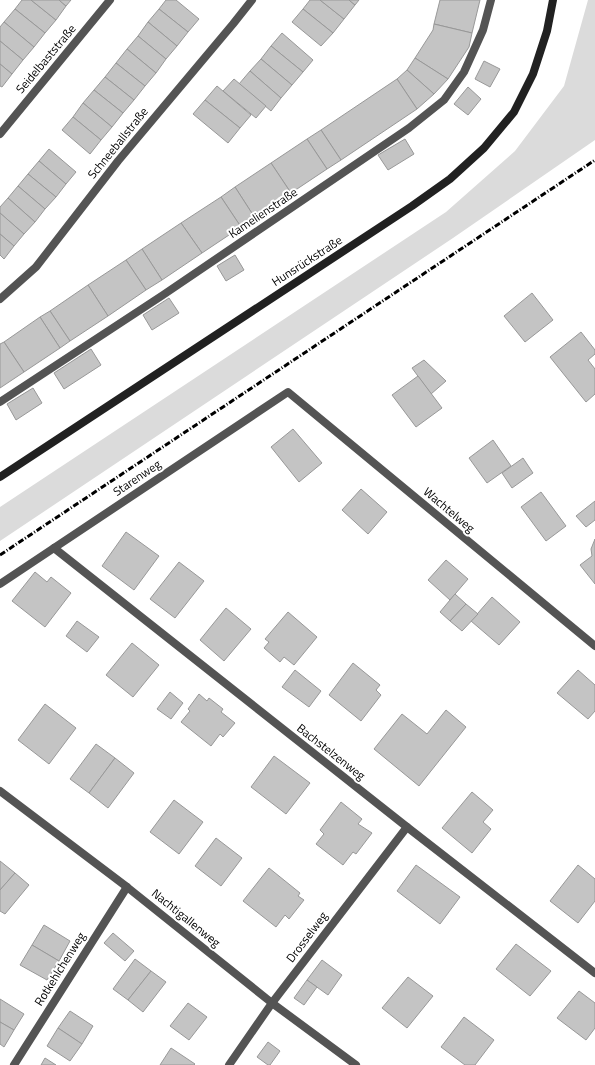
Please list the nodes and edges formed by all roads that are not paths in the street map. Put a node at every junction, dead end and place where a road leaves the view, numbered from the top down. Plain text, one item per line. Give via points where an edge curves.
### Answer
1 (110, 0) edge
2 (252, 0) edge
3 (490, 0) edge
4 (552, 0) edge
5 (0, 134) edge
6 (0, 299) edge
7 (288, 392) joint
8 (0, 402) edge
9 (1, 474) edge
10 (54, 548) junction
11 (0, 584) edge
12 (595, 646) edge
13 (0, 791) edge
14 (407, 827) junction
15 (127, 887) junction
16 (595, 973) edge
17 (272, 1003) junction
18 (14, 1065) edge
19 (229, 1065) edge
20 (356, 1065) edge

1 - 5 street, Seidelbaststraße
2 - 6 street, Schneeballstraße via 123,156 36,267
3 - 8 street, Kamelienstraße via 484,30 464,72 444,100 410,128 163,296
4 - 9 main road, Hunsrückstraße via 548,31 533,74 514,112 484,148 450,179
7 - 10 street, Starenweg
7 - 12 street, Wachtelweg
10 - 11 street, Starenweg
10 - 14 street, Bachstelzenweg
13 - 15 street, Nachtigallenweg
14 - 16 street, Bachstelzenweg
14 - 17 street, Drosselweg
15 - 17 street, Nachtigallenweg
15 - 18 street, Rotkehlchenweg
17 - 19 street, Drosselweg
17 - 20 street, Nachtigallenweg

